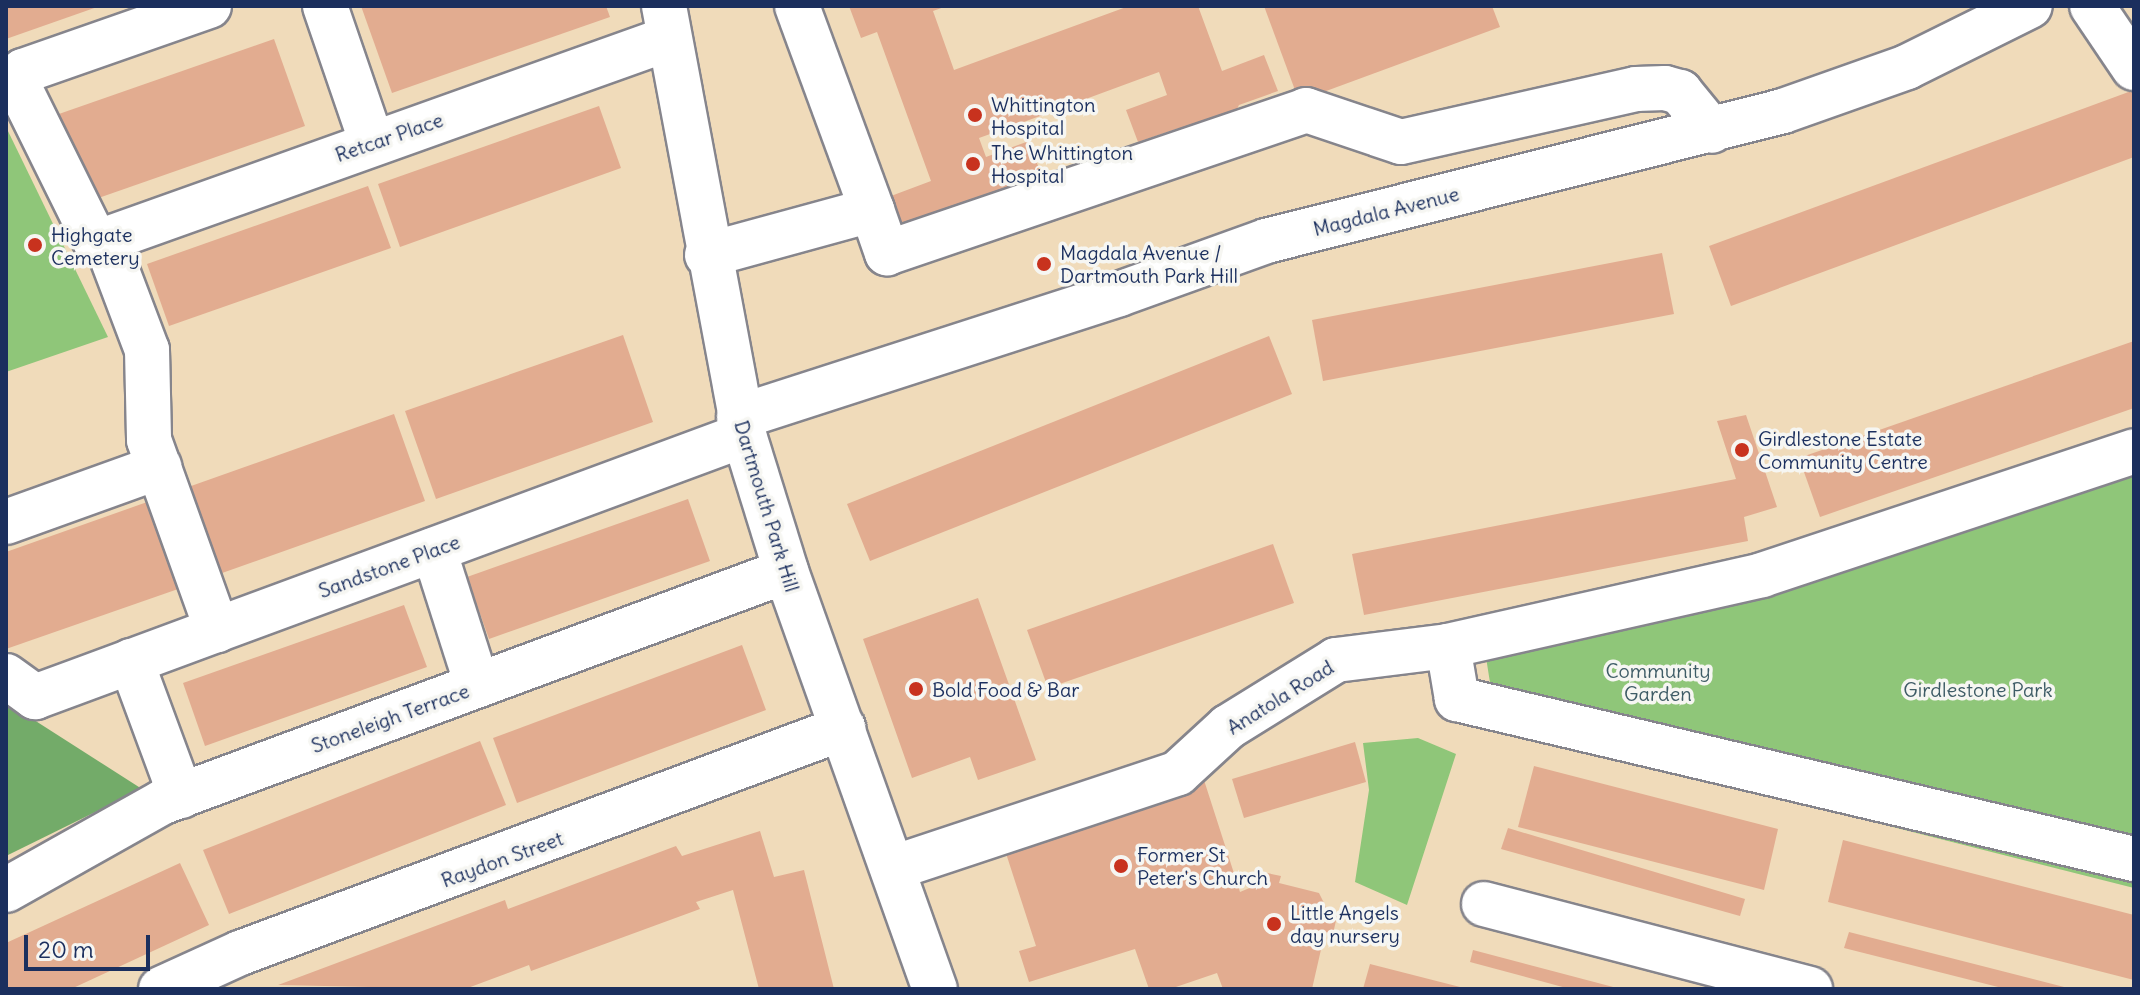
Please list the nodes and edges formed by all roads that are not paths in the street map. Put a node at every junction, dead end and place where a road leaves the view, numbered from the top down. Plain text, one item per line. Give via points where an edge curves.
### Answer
1 (209, 6) edge
2 (325, 6) edge
3 (797, 6) edge
4 (2030, 6) edge
5 (2092, 6) edge
6 (1978, 20) edge
7 (666, 22) edge
8 (2134, 68) edge
9 (1712, 131) junction
10 (372, 143) junction
11 (872, 210) junction
12 (108, 237) junction
13 (707, 255) junction
14 (741, 426) junction
15 (2134, 451) edge
16 (159, 467) junction
17 (6, 522) edge
18 (434, 550) junction
19 (786, 571) junction
20 (217, 630) junction
21 (1448, 646) junction
22 (131, 661) junction
23 (477, 685) junction
24 (21, 686) edge
25 (843, 728) junction
26 (181, 796) junction
27 (2134, 859) edge
28 (896, 867) junction
29 (6, 890) edge
30 (1484, 904) dead end
31 (1770, 970) edge
32 (161, 989) edge
33 (935, 989) edge
34 (1810, 989) edge

1 - 12 street via 23,71 17,83 79,217 96,243
2 - 10 street
3 - 11 street
4 - 6 street, Magdala Avenue
5 - 8 street
6 - 9 street, Magdala Avenue via 1840,93
7 - 10 street, Retcar Place
7 - 13 street, Dartmouth Park Hill
9 - 11 street via 1680,92 1665,88 1636,89 1401,142 1306,110 887,253
9 - 14 street, Magdala Avenue via 1266,241
10 - 12 street, Retcar Place
11 - 13 street
12 - 16 street via 147,350 149,440
13 - 14 street, Dartmouth Park Hill
14 - 18 street, Sandstone Place
14 - 19 street, Dartmouth Park Hill
15 - 21 street, Anatola Road via 1762,575
16 - 17 street
16 - 20 street
18 - 20 street, Sandstone Place
18 - 23 street
19 - 23 street, Stoneleigh Terrace
19 - 25 street, Dartmouth Park Hill
20 - 22 street, Sandstone Place
21 - 27 street via 1457,699
21 - 28 street, Anatola Road via 1336,660 1228,727 1178,773
22 - 24 street, Sandstone Place
22 - 26 street
23 - 26 street, Stoneleigh Terrace
25 - 28 street, Dartmouth Park Hill
25 - 32 street, Raydon Street via 240,953
26 - 29 street, Stoneleigh Terrace
28 - 33 street, Dartmouth Park Hill
30 - 31 street
31 - 34 street

